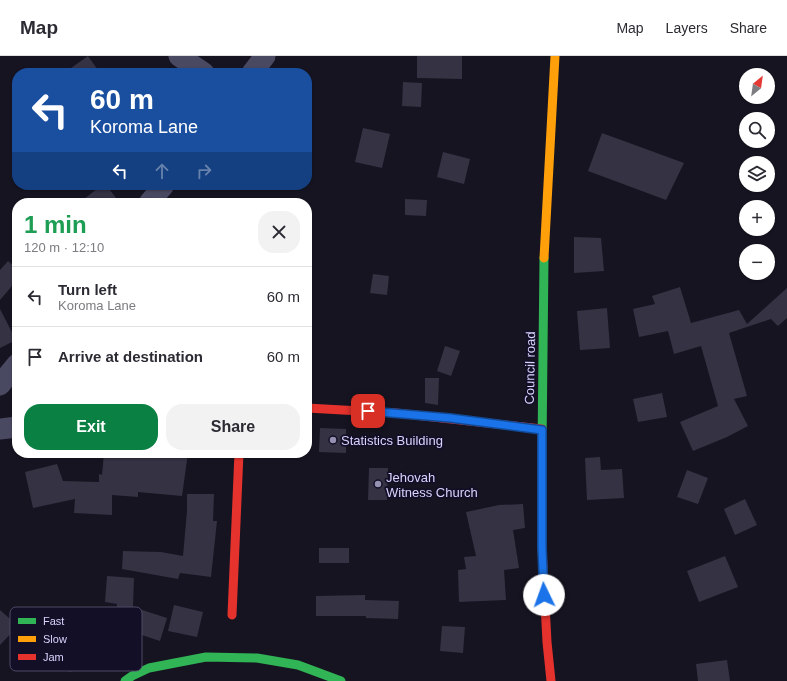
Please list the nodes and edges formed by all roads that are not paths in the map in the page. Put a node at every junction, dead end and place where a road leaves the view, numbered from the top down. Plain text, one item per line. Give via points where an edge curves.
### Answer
1 (179, 56) edge
2 (265, 56) edge
3 (555, 56) edge
4 (197, 68) edge
5 (256, 68) edge
6 (160, 190) edge
7 (153, 198) edge
8 (12, 370) edge
9 (0, 385) edge
10 (312, 408) edge
11 (12, 428) edge
12 (0, 429) edge
13 (542, 430) junction
14 (239, 458) edge
15 (232, 615) dead end
16 (125, 681) edge
17 (341, 681) edge
18 (551, 681) edge

1 - 4 street
2 - 5 street
3 - 13 street, Council road via 544,253
6 - 7 street
8 - 9 street
10 - 13 street via 391,412
11 - 12 street
13 - 18 street, Council road via 542,548
14 - 15 street
16 - 17 street via 149,668 206,657 257,658 298,665

